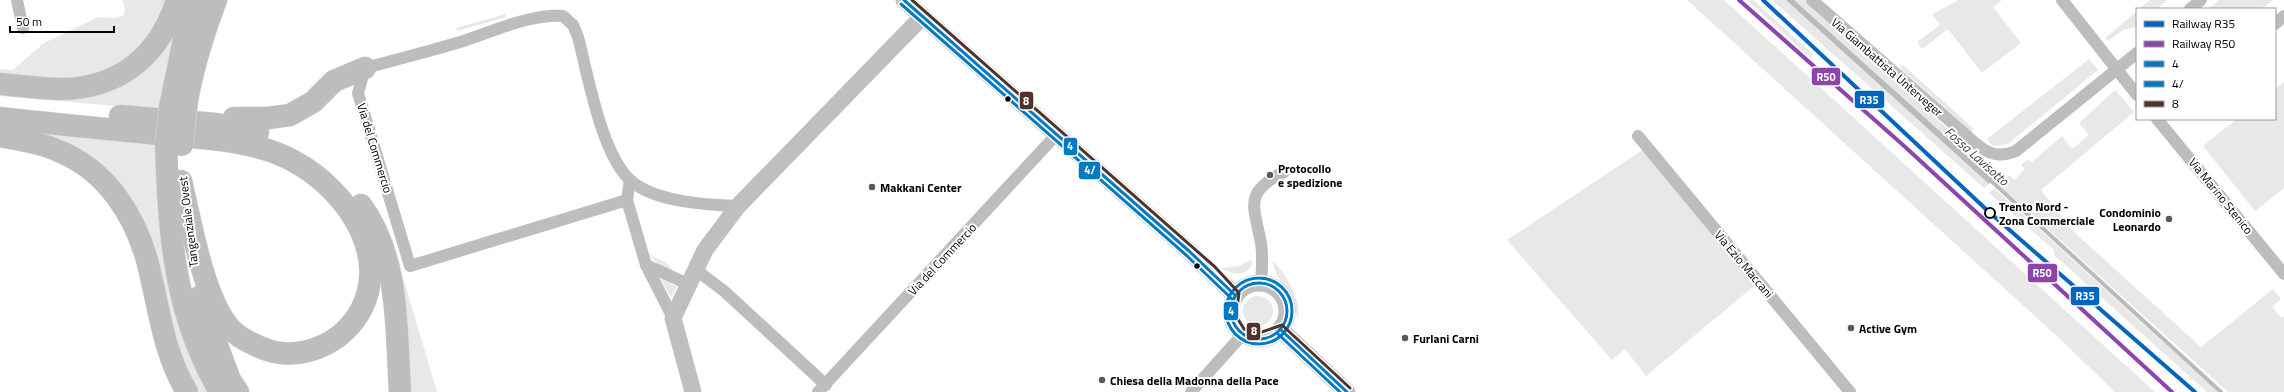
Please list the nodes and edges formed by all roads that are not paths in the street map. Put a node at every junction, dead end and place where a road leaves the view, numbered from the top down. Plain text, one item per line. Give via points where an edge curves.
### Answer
1 (17, 0) edge
2 (177, 0) edge
3 (198, 0) edge
4 (216, 0) edge
5 (904, 0) edge
6 (1812, 0) edge
7 (2062, 0) edge
8 (2201, 0) edge
9 (2191, 8) edge
10 (922, 16) junction
11 (2284, 16) edge
12 (2276, 23) edge
13 (23, 28) dead end
14 (2136, 54) edge
15 (365, 68) junction
16 (2116, 70) junction
17 (0, 84) edge
18 (2136, 94) edge
19 (0, 107) edge
20 (178, 107) junction
21 (0, 118) edge
22 (2159, 120) edge
23 (216, 124) junction
24 (1057, 134) junction
25 (0, 136) edge
26 (1638, 136) dead end
27 (174, 144) junction
28 (1284, 172) dead end
29 (630, 180) junction
30 (181, 181) junction
31 (627, 200) junction
32 (738, 206) junction
33 (646, 265) junction
34 (2281, 265) edge
35 (695, 269) junction
36 (1261, 283) junction
37 (688, 284) junction
38 (1235, 295) junction
39 (673, 318) junction
40 (1280, 330) junction
41 (1243, 334) junction
42 (822, 388) edge
43 (187, 392) edge
44 (220, 392) edge
45 (238, 392) edge
46 (400, 392) edge
47 (693, 392) edge
48 (1190, 392) edge
49 (1347, 392) edge
50 (1850, 392) edge

1 - 13 street
2 - 17 highway via 164,33 134,66 118,76 100,84 63,89
3 - 20 highway, Tangenziale Ovest via 184,39
4 - 20 highway, Tangenziale Ovest via 201,41 189,89
5 - 10 street
6 - 16 street, Via Giambattista Unterveger via 1975,143 1994,155 2004,156 2016,151
7 - 16 street
8 - 9 street
10 - 24 street
10 - 32 street
11 - 12 street
14 - 16 street, Via Giambattista Unterveger
15 - 23 highway via 334,81 313,102 290,115 233,118
15 - 29 street via 456,44 545,16 563,16 573,25 578,37 598,115 614,159
15 - 31 street, Via del Commercio via 358,93 410,266
16 - 18 street
19 - 23 highway
20 - 27 highway, Tangenziale Ovest, bridge
21 - 30 highway via 257,146 296,162 320,179 340,200 359,226 367,247 371,275 368,294 358,316 348,329 329,343 295,354 280,354 248,342 229,328 218,312 208,287
22 - 34 street, Via Marino Stenico
23 - 46 highway via 266,134 294,146 326,167 349,189 368,214 378,232 390,271
24 - 38 street
24 - 42 street, Via del Commercio
25 - 43 highway via 35,142 86,165 124,206 138,233 147,260 161,329 170,358
26 - 50 street, Via Ezio Maccani
27 - 30 highway, Tangenziale Ovest
27 - 44 highway, Tangenziale Ovest via 169,220 182,294 200,353
28 - 36 street via 1259,189 1254,201 1254,218 1261,245
29 - 31 street
29 - 32 street via 646,190 670,198 704,205
30 - 45 highway, Tangenziale Ovest via 197,290 228,373
31 - 33 street
32 - 35 street via 705,250
33 - 37 street
33 - 39 street
35 - 37 street
35 - 42 street, Via del Commercio via 724,291
36 - 38 street via 1247,285
36 - 40 street via 1276,289 1285,302 1286,318
37 - 39 street
38 - 41 street via 1231,315 1234,325
39 - 47 street
40 - 41 street via 1260,339
40 - 49 street
41 - 48 street

